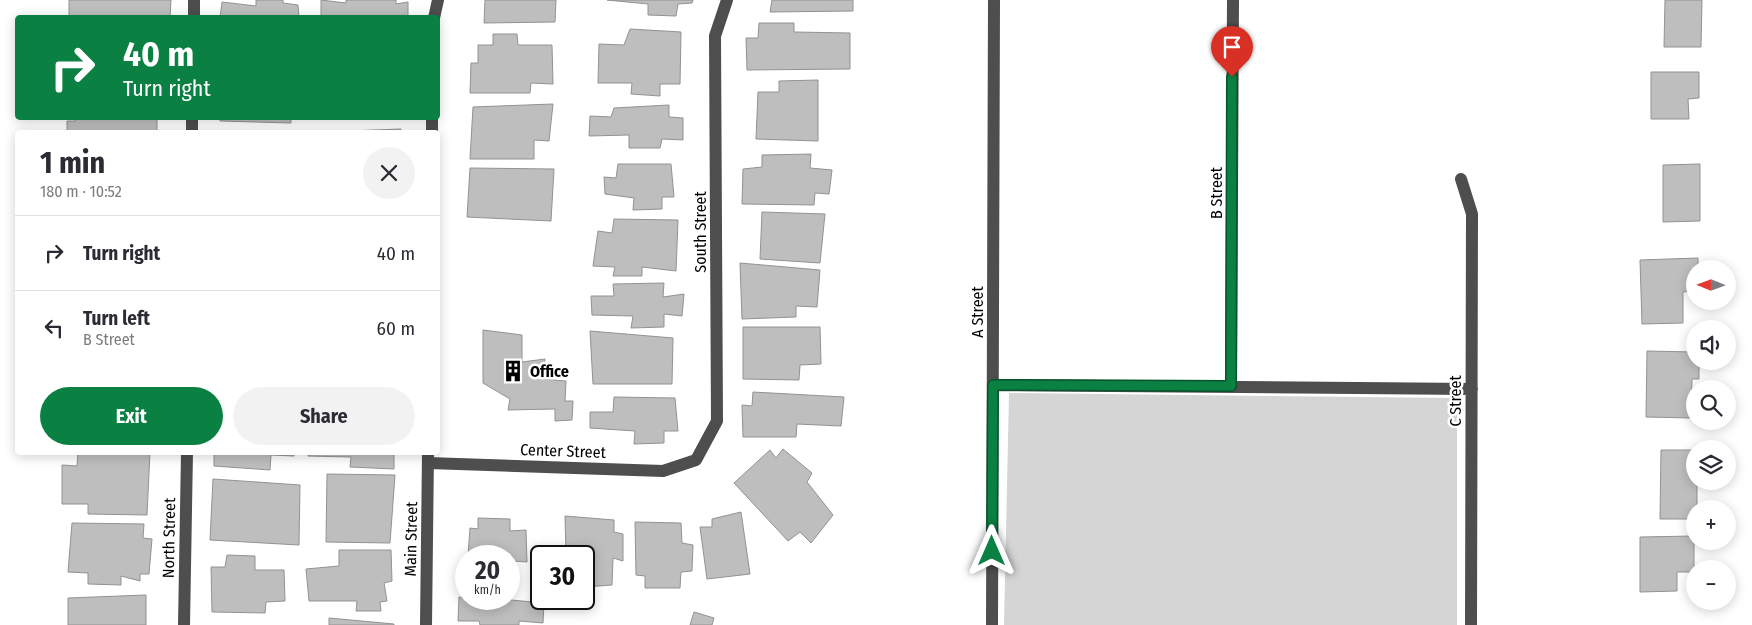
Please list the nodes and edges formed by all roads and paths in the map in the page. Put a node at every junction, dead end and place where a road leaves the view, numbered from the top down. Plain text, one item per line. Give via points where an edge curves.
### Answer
1 (194, 0) edge
2 (438, 0) edge
3 (727, 0) edge
4 (994, 0) edge
5 (1233, 0) edge
6 (194, 15) edge
7 (435, 15) edge
8 (1461, 179) dead end
9 (993, 385) junction
10 (1231, 386) junction
11 (1472, 389) junction
12 (187, 455) edge
13 (428, 458) edge
14 (696, 460) joint
15 (184, 625) edge
16 (426, 625) edge
17 (992, 625) edge
18 (1471, 625) edge

1 - 6 street
2 - 7 street
3 - 14 street, South Street via 715,36 717,421
4 - 9 street, A Street
5 - 10 street, B Street
8 - 11 street, C Street via 1472,214
9 - 10 street
9 - 17 street, A Street
10 - 11 street
11 - 18 street, C Street
12 - 15 street, North Street
13 - 14 street, Center Street via 663,471
13 - 16 street, Main Street

